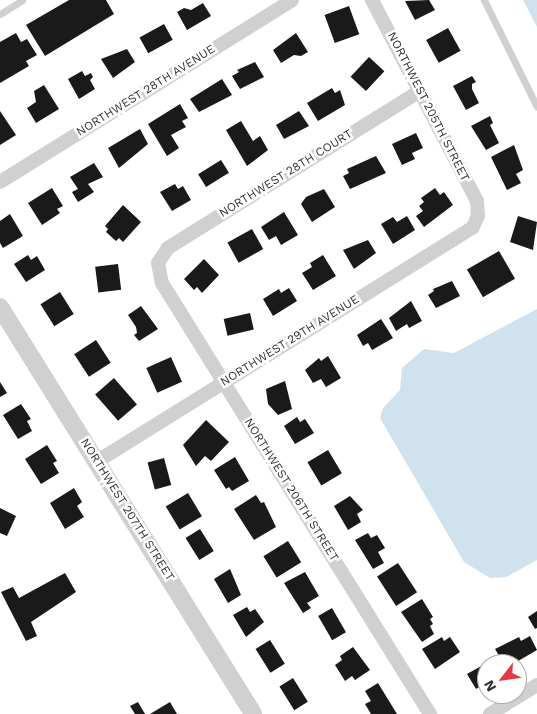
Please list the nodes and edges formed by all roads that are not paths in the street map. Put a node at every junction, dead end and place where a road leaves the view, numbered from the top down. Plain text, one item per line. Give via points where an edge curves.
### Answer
1 (22, 0) edge
2 (292, 0) edge
3 (372, 0) edge
4 (484, 0) edge
5 (0, 14) edge
6 (420, 91) junction
7 (537, 107) edge
8 (0, 182) edge
9 (478, 216) joint
10 (158, 263) joint
11 (0, 307) edge
12 (224, 383) junction
13 (96, 462) junction
14 (537, 685) edge
15 (253, 714) edge
16 (430, 714) edge
17 (490, 714) edge

1 - 5 lane
2 - 8 street, NORTHWEST 28TH AVENUE
3 - 6 street, NORTHWEST 205TH STREET
4 - 7 lane
6 - 9 street, NORTHWEST 205TH STREET via 477,201
6 - 10 street, NORTHWEST 28TH COURT via 168,248
9 - 12 street, NORTHWEST 29TH AVENUE via 473,227 459,237
10 - 12 street, NORTHWEST 206TH STREET via 162,283
11 - 13 street, NORTHWEST 207TH STREET
12 - 13 street, NORTHWEST 29TH AVENUE
12 - 16 street, NORTHWEST 206TH STREET
13 - 15 street, NORTHWEST 207TH STREET
14 - 17 street

